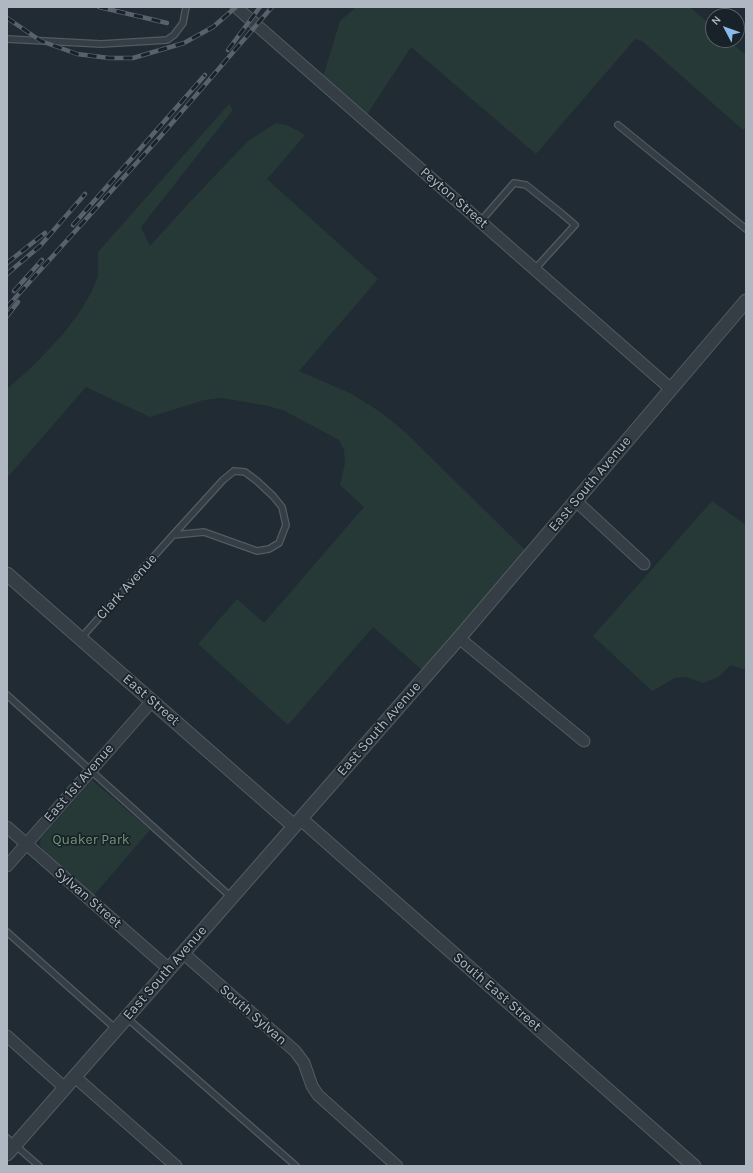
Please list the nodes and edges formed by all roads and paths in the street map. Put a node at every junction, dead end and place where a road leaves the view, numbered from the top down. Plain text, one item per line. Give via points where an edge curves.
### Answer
1 (186, 7) edge
2 (236, 7) edge
3 (7, 39) edge
4 (618, 125) dead end
5 (480, 222) junction
6 (746, 229) edge
7 (535, 269) junction
8 (746, 301) edge
9 (671, 389) junction
10 (576, 500) junction
11 (173, 536) junction
12 (644, 564) dead end
13 (9, 580) edge
14 (459, 638) junction
15 (81, 639) junction
16 (7, 695) edge
17 (152, 701) junction
18 (584, 741) dead end
19 (92, 769) junction
20 (297, 822) junction
21 (7, 827) edge
22 (26, 844) junction
23 (7, 866) edge
24 (232, 897) junction
25 (7, 932) edge
26 (183, 953) junction
27 (169, 969) junction
28 (126, 1018) junction
29 (117, 1029) junction
30 (7, 1036) edge
31 (75, 1077) junction
32 (65, 1088) junction
33 (10, 1146) edge
34 (39, 1166) edge
35 (176, 1166) edge
36 (296, 1166) edge
37 (398, 1166) edge
38 (694, 1166) edge

1 - 3 lane via 183,23 167,40 101,44
2 - 5 street, Peyton Street
4 - 6 lane
5 - 7 street, Peyton Street
5 - 7 lane via 514,183 526,185 570,221 574,225 572,230
7 - 9 street, Peyton Street
8 - 9 street, East South Avenue
9 - 10 street, East South Avenue
10 - 12 street
10 - 14 street, East South Avenue
11 - 11 lane, Clark Avenue via 234,471 245,472 273,496 282,507 286,525 279,543 269,549 257,551 204,532
11 - 15 lane, Clark Avenue
13 - 15 street, East Street
14 - 18 street
14 - 20 street, East South Avenue
15 - 17 street, East Street
16 - 19 lane
17 - 19 street, East 1st Avenue
17 - 20 street, East Street
19 - 22 street, East 1st Avenue
19 - 24 lane
20 - 24 street, East South Avenue
20 - 38 street, South East Street
21 - 22 street, Sylvan Street
22 - 23 street, East 1st Avenue
22 - 27 street, Sylvan Street
24 - 26 street, East South Avenue
25 - 29 lane
26 - 27 street, East South Avenue
26 - 37 street, South Sylvan via 295,1051 304,1063 312,1086 321,1099
27 - 28 street, East South Avenue
28 - 29 street, East South Avenue
28 - 36 lane
29 - 31 street, East South Avenue
30 - 32 street
31 - 32 street, East South Avenue
31 - 35 street
32 - 33 street, East South Avenue
33 - 34 lane

